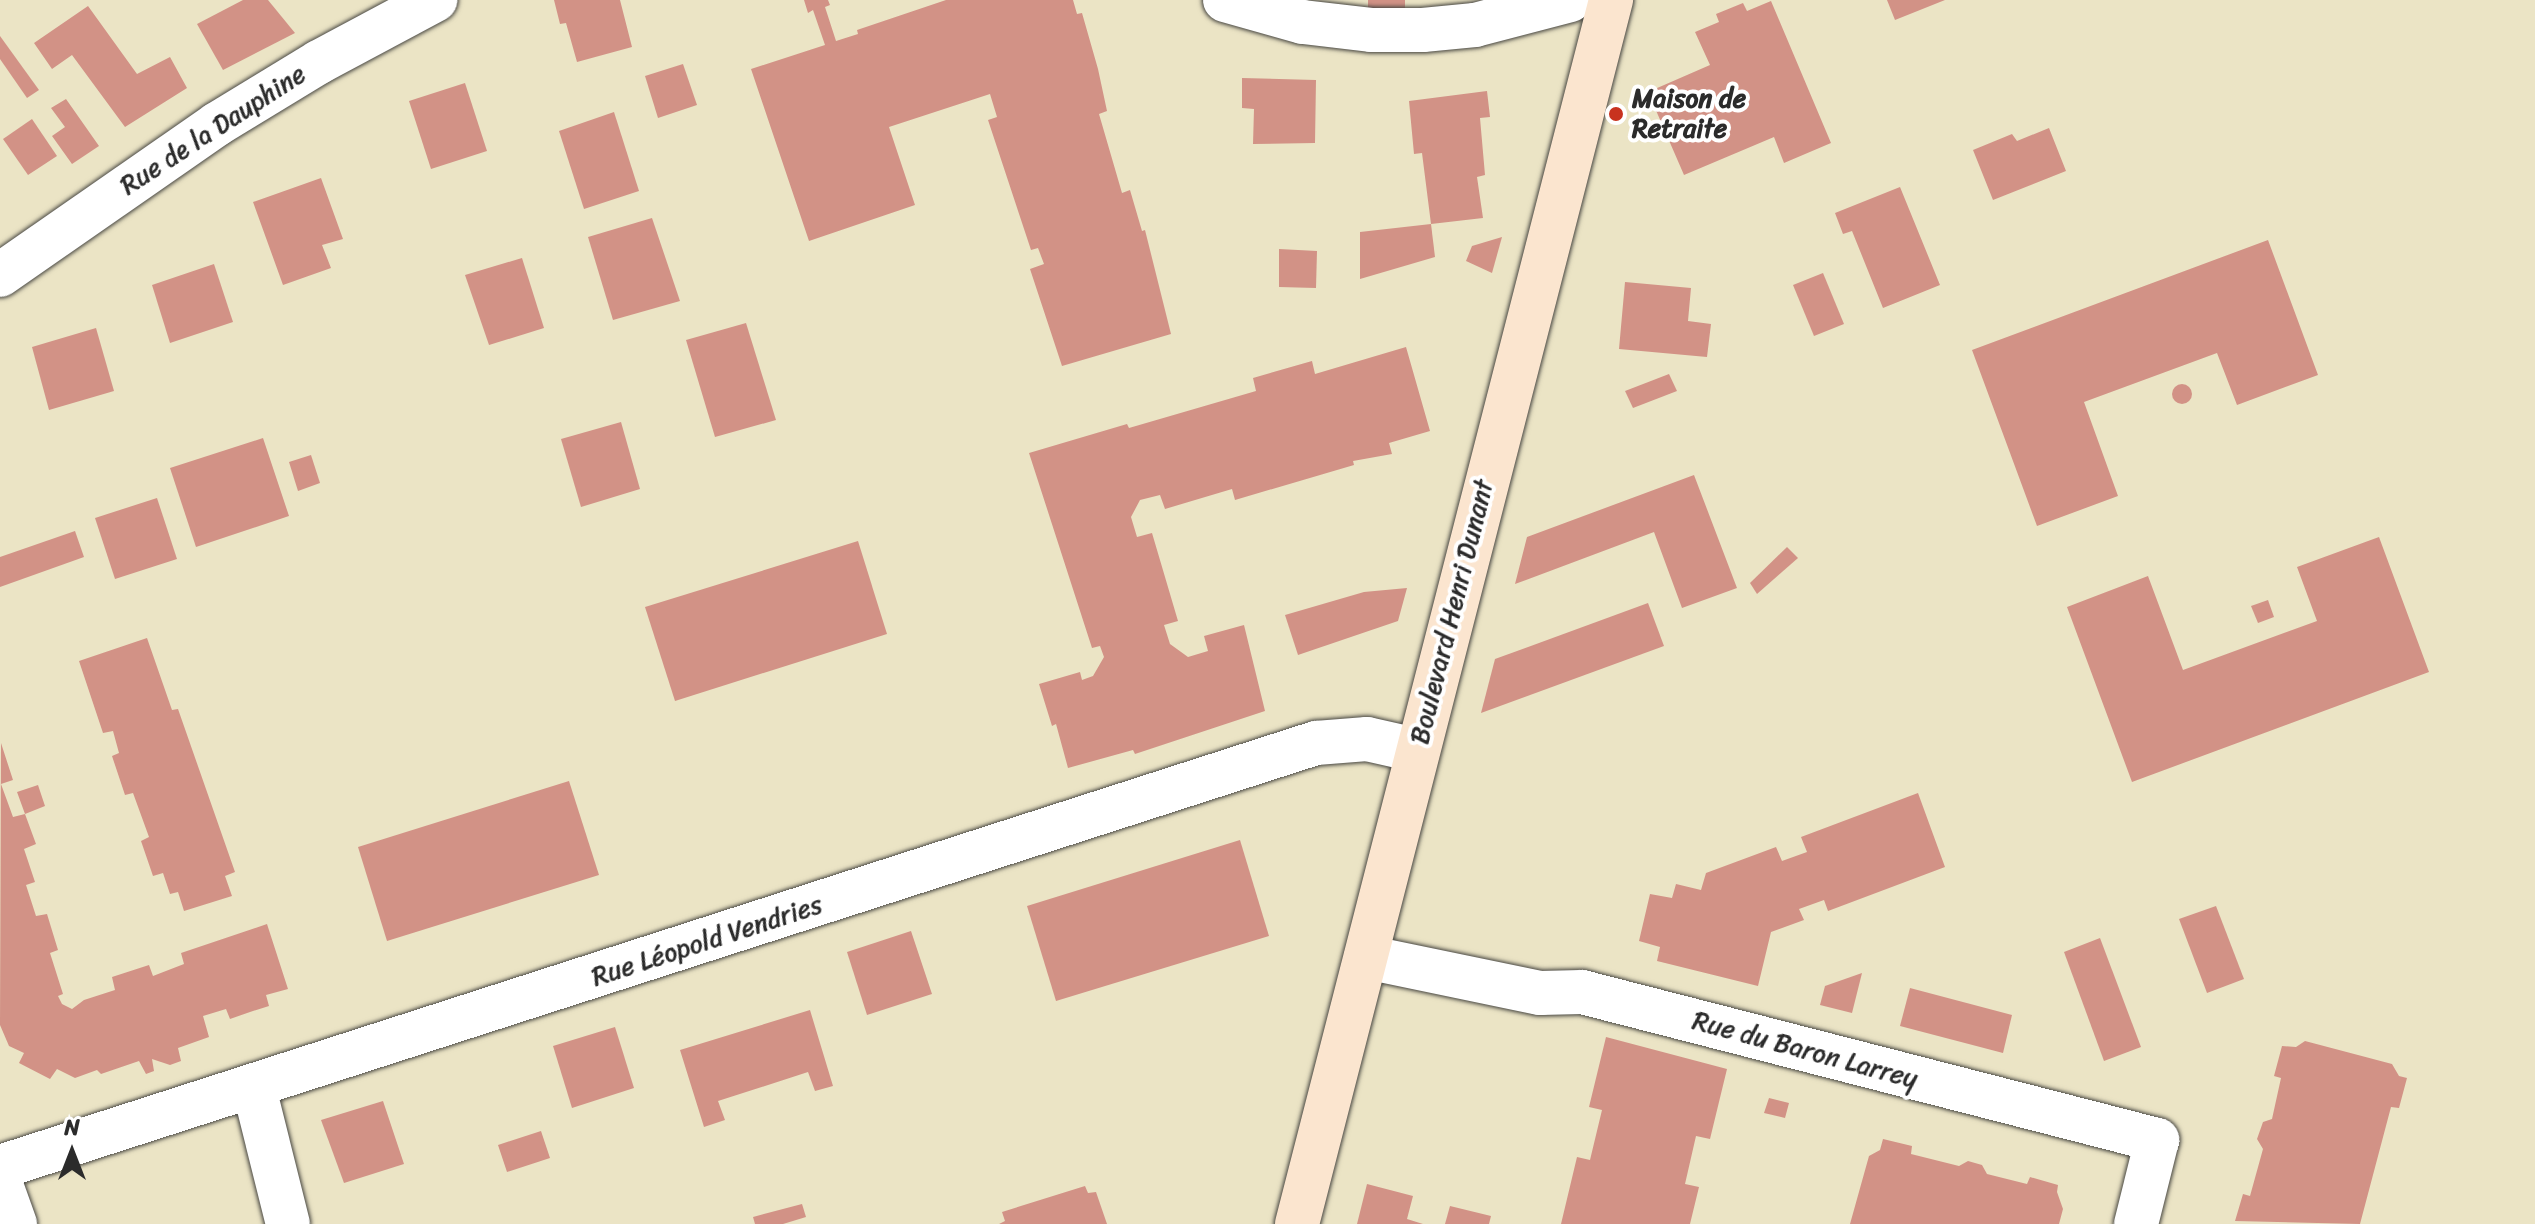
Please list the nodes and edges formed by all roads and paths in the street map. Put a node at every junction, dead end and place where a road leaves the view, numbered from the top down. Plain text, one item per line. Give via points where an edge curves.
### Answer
1 (435, 0) edge
2 (1225, 0) edge
3 (1570, 0) edge
4 (1611, 0) edge
5 (0, 275) edge
6 (1416, 750) junction
7 (1366, 957) junction
8 (254, 1088) junction
9 (0, 1167) edge
10 (0, 1182) edge
11 (15, 1224) edge
12 (288, 1224) edge
13 (1297, 1224) edge
14 (2136, 1224) edge

1 - 5 street, Rue de la Dauphine via 217,124
2 - 3 street via 1303,22 1371,30 1475,25
4 - 6 main road, Boulevard Henri Dunant
6 - 7 main road, Boulevard Henri Dunant
6 - 8 street, Rue Léopold Vendries via 1367,739 1316,743
7 - 13 main road, Boulevard Henri Dunant
7 - 14 street, Rue du Baron Larrey via 1540,993 1582,992 2157,1140
8 - 9 street, Rue Léopold Vendries
8 - 12 street
10 - 11 street

